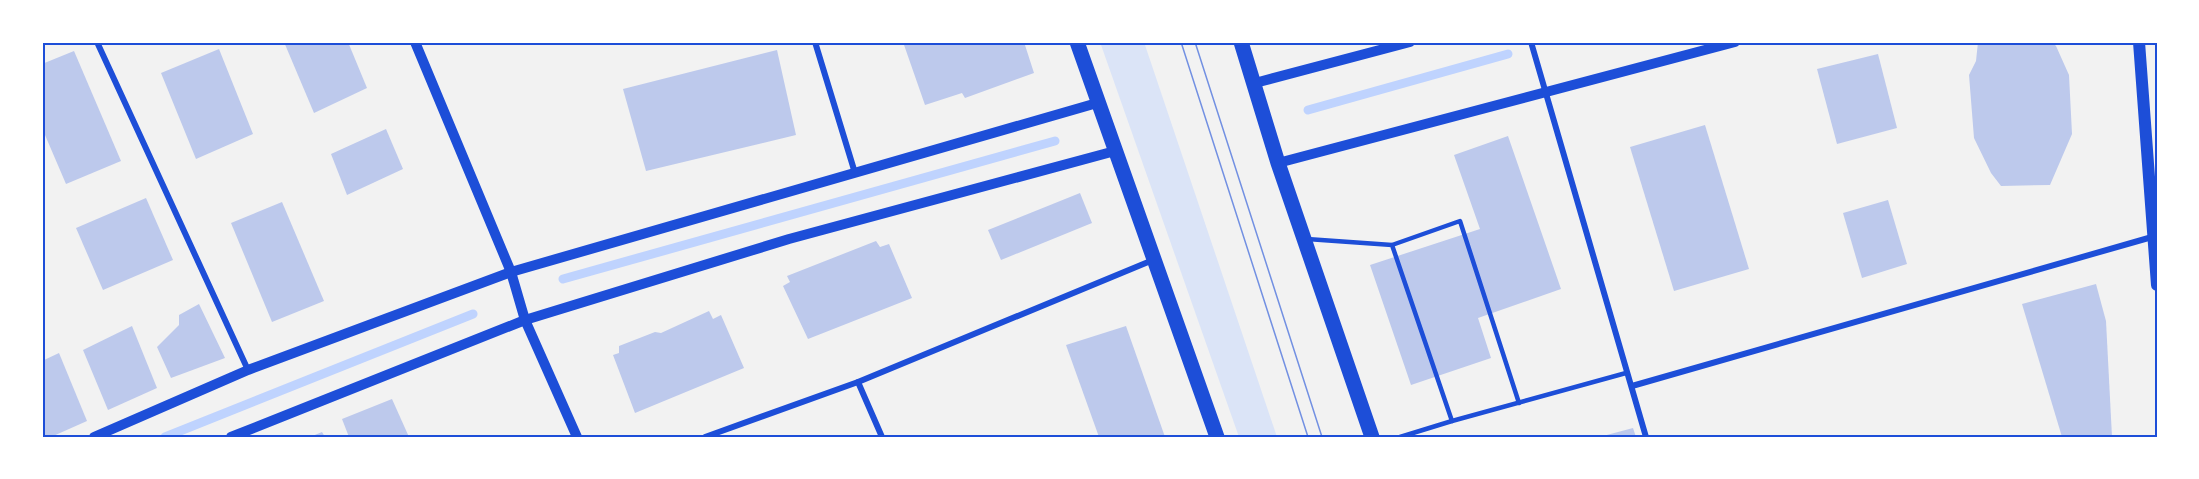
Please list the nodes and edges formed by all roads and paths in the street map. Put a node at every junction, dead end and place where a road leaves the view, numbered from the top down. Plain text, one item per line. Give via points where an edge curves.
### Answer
1 (97, 42) edge
2 (415, 42) edge
3 (815, 42) edge
4 (1077, 42) edge
5 (1241, 42) edge
6 (1410, 42) edge
7 (1531, 42) edge
8 (1735, 42) edge
9 (2139, 42) edge
10 (1255, 83) junction
11 (1547, 91) junction
12 (1097, 103) junction
13 (1115, 151) junction
14 (1278, 163) junction
15 (856, 174) junction
16 (2152, 237) junction
17 (1303, 239) junction
18 (1392, 245) junction
19 (1154, 260) junction
20 (511, 272) junction
21 (2157, 285) edge
22 (525, 320) junction
23 (248, 370) junction
24 (1626, 373) junction
25 (858, 382) junction
26 (1632, 386) junction
27 (1519, 403) junction
28 (1452, 421) junction
29 (94, 437) edge
30 (231, 437) edge
31 (577, 437) edge
32 (705, 437) edge
33 (882, 437) edge
34 (1217, 437) edge
35 (1372, 437) edge
36 (1400, 437) edge
37 (1646, 437) edge

1 - 23 street
2 - 20 street
3 - 15 street
4 - 12 main road
5 - 10 main road
6 - 10 street
7 - 11 street
8 - 11 street
9 - 16 main road
10 - 14 main road
11 - 14 street
11 - 24 street
12 - 13 main road
12 - 15 street
13 - 19 main road
13 - 22 street via 789,239
14 - 17 main road
15 - 20 street
16 - 21 main road
16 - 26 street
17 - 18 lane
17 - 35 main road
18 - 27 lane via 1460,221
18 - 28 lane
19 - 25 street
19 - 34 main road
20 - 22 street
20 - 23 street
22 - 30 street
22 - 31 street
23 - 29 street
24 - 26 street
24 - 27 lane
25 - 32 street
25 - 33 street
26 - 37 street
27 - 28 lane
28 - 36 lane

